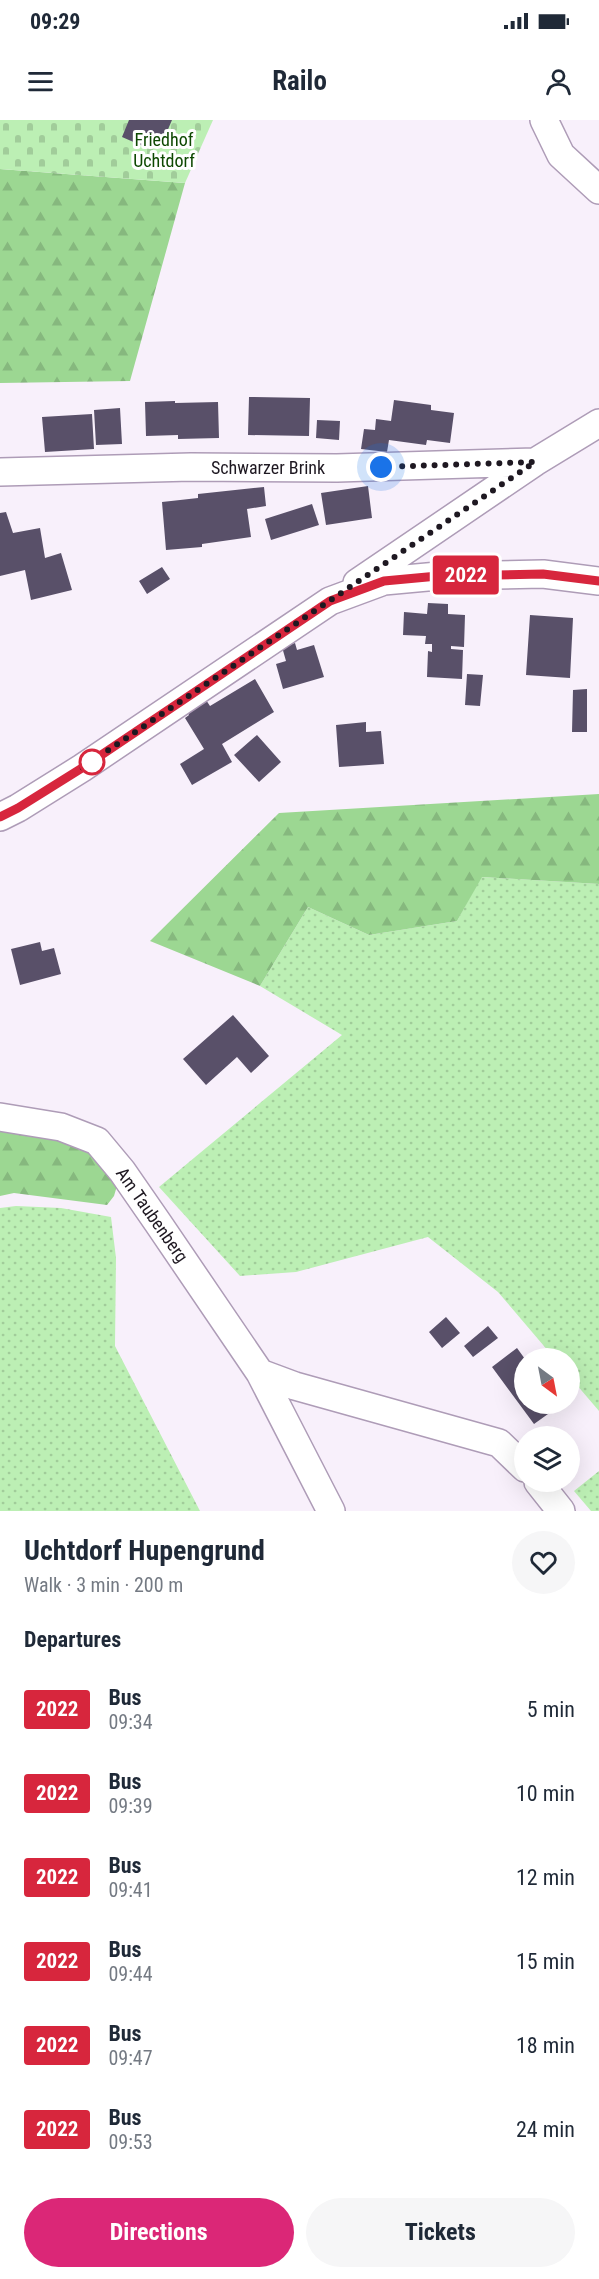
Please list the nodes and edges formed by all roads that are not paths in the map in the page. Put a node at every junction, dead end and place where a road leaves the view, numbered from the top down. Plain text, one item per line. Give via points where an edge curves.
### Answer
1 (544, 120) edge
2 (599, 190) edge
3 (599, 423) edge
4 (535, 462) junction
5 (0, 472) edge
6 (599, 581) edge
7 (330, 601) junction
8 (0, 817) edge
9 (0, 1118) edge
10 (260, 1373) junction
11 (514, 1457) edge
12 (546, 1492) edge
13 (332, 1511) edge
14 (561, 1511) edge

1 - 2 street via 561,155
3 - 4 street, Schwarzer Brink
4 - 5 street, Schwarzer Brink
4 - 7 street, Schwarzer Brink
6 - 7 street via 543,574 438,576 384,581
7 - 8 street via 82,768
9 - 10 street, Am Taubenberg via 61,1127 97,1141 122,1171
10 - 11 street via 426,1425 499,1443
10 - 13 street, Am Taubenberg
12 - 14 street

